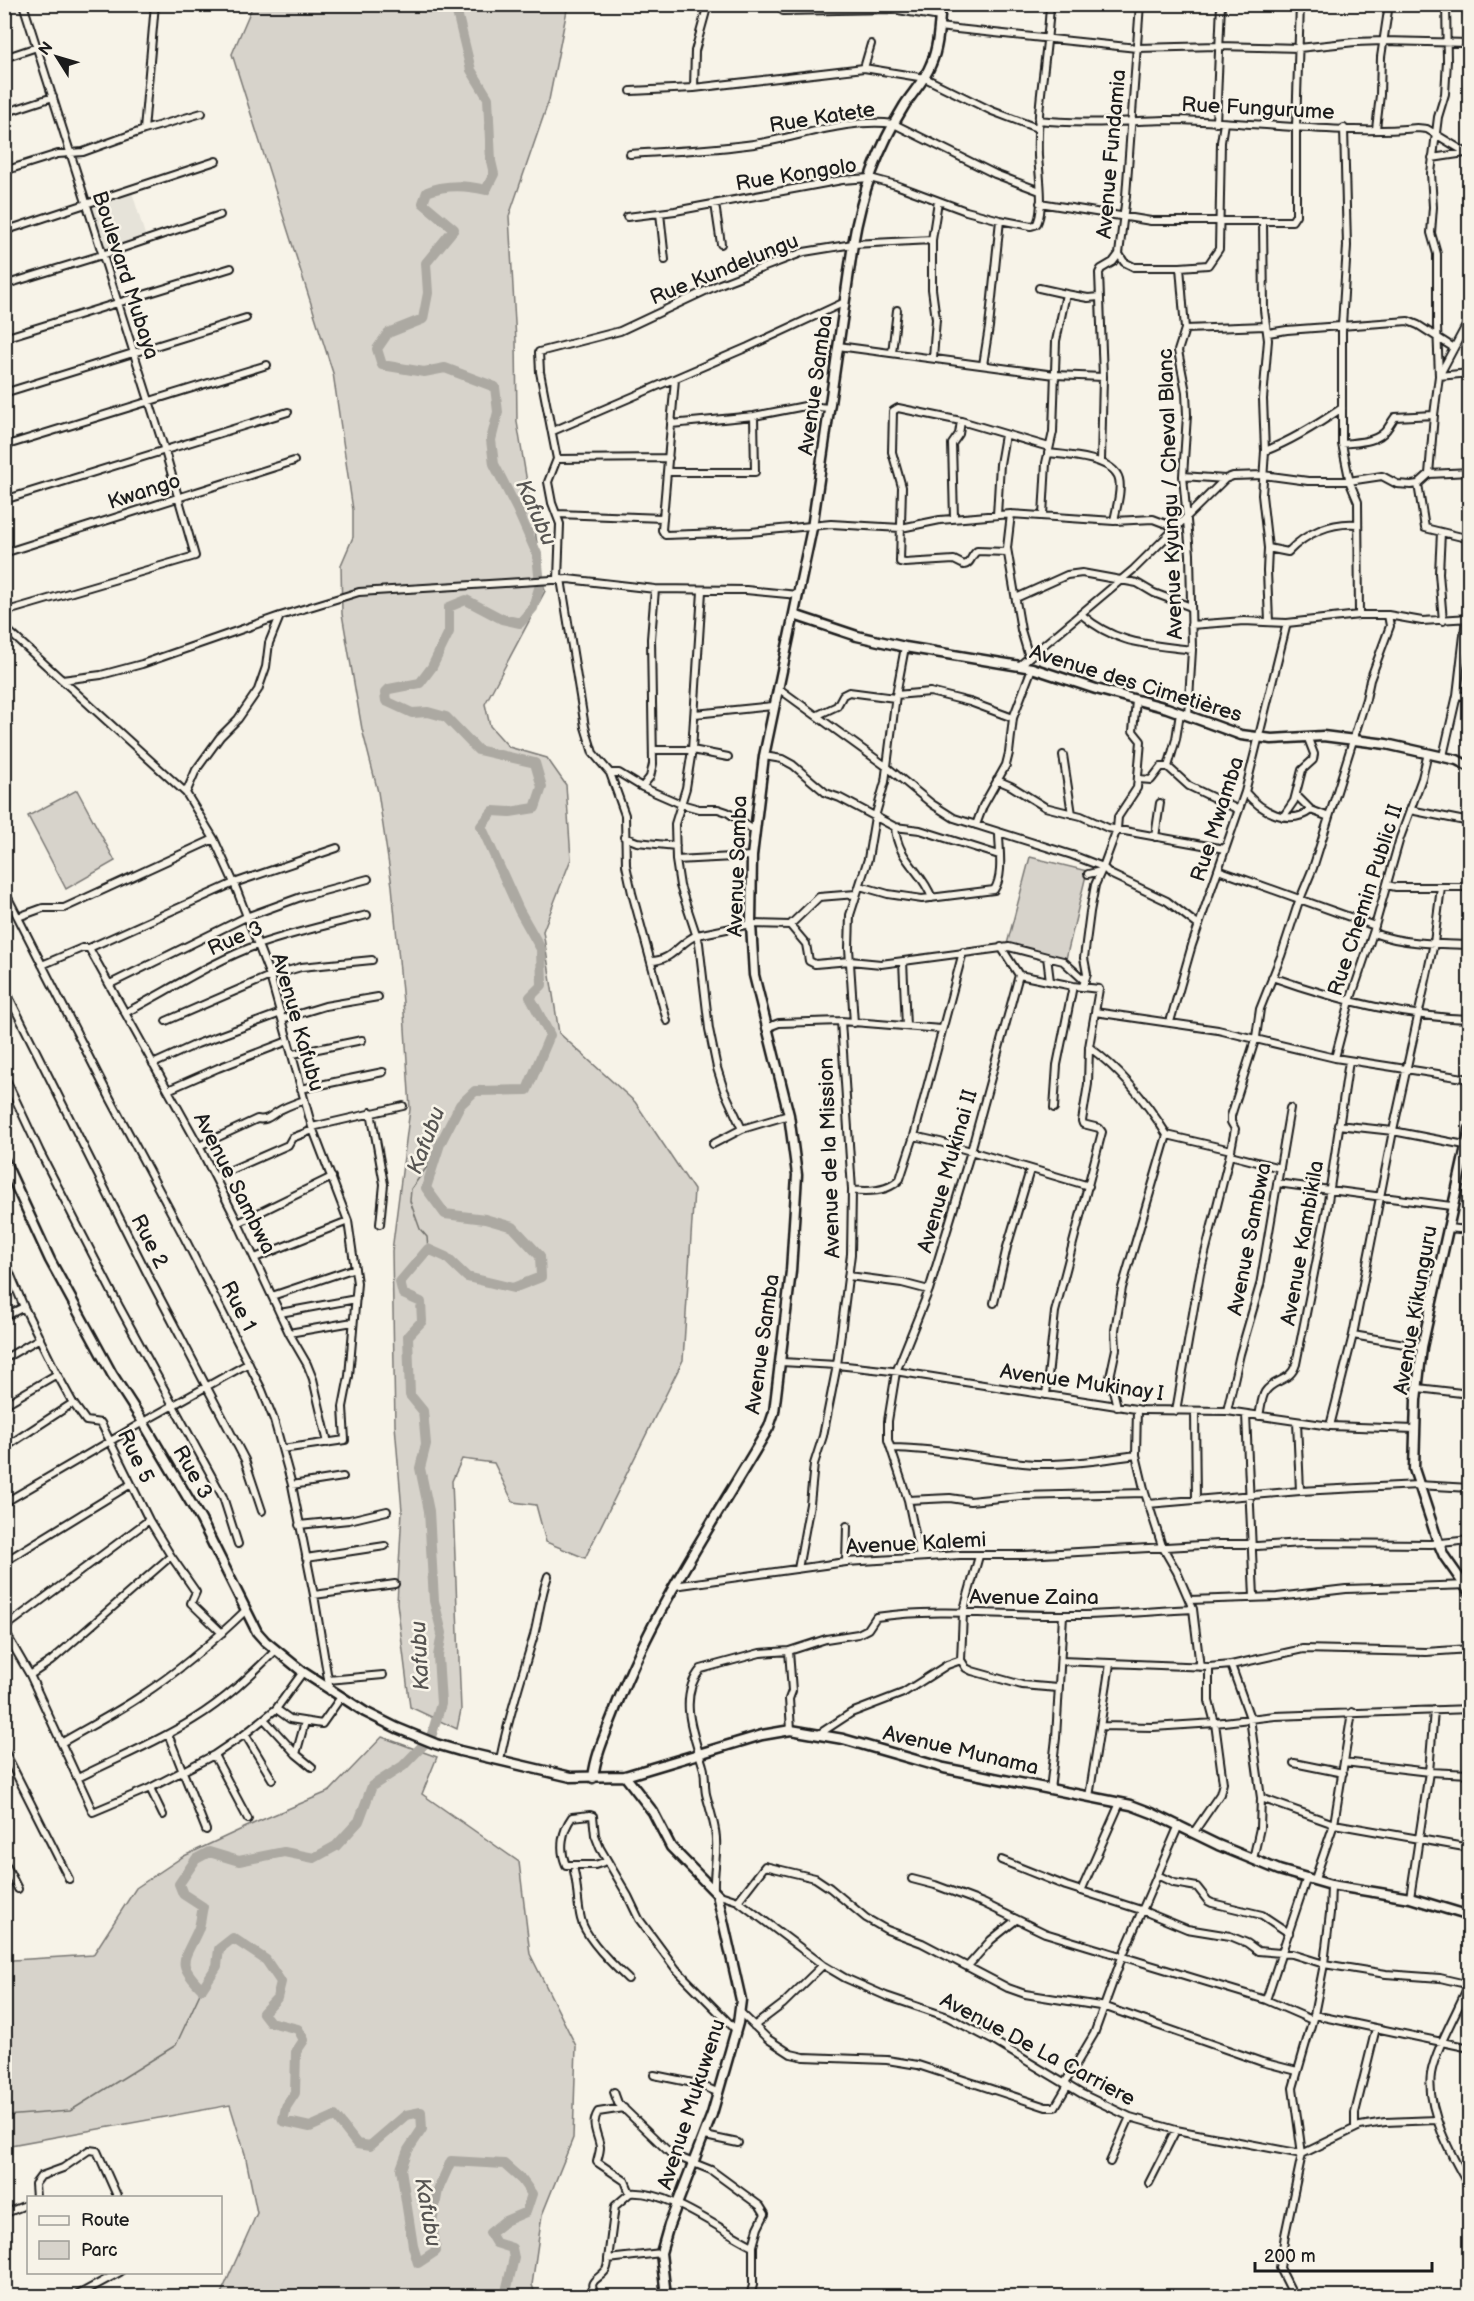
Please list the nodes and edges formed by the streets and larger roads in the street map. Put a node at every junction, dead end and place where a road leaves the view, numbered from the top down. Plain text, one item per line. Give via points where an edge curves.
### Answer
1 (23, 4) edge
2 (156, 4) edge
3 (708, 4) edge
4 (941, 4) edge
5 (1050, 4) edge
6 (1140, 4) edge
7 (1221, 4) edge
8 (1300, 4) edge
9 (1389, 4) edge
10 (1446, 4) edge
11 (783, 11) dead end
12 (940, 17) junction
13 (939, 27) junction
14 (1048, 38) junction
15 (1384, 41) junction
16 (1447, 43) junction
17 (1470, 43) edge
18 (871, 44) dead end
19 (1218, 46) junction
20 (37, 47) junction
21 (1137, 48) junction
22 (1299, 48) junction
23 (4, 58) edge
24 (864, 68) junction
25 (925, 78) junction
26 (694, 88) junction
27 (631, 92) dead end
28 (53, 98) junction
29 (4, 113) edge
30 (202, 113) dead end
31 (1038, 120) junction
32 (1132, 123) junction
33 (1216, 123) junction
34 (1224, 123) junction
35 (894, 124) junction
36 (1296, 126) junction
37 (1037, 128) junction
38 (1344, 128) junction
39 (1376, 129) junction
40 (144, 130) junction
41 (1436, 135) junction
42 (69, 152) junction
43 (630, 154) dead end
44 (1468, 154) edge
45 (1432, 158) junction
46 (216, 161) dead end
47 (4, 171) edge
48 (870, 178) junction
49 (1040, 191) junction
50 (938, 201) junction
51 (1040, 203) junction
52 (716, 204) junction
53 (87, 205) junction
54 (660, 213) junction
55 (220, 215) dead end
56 (627, 217) dead end
57 (1124, 217) junction
58 (1000, 220) junction
59 (1220, 221) junction
60 (1263, 221) junction
61 (4, 231) edge
62 (932, 240) junction
63 (721, 244) dead end
64 (853, 244) junction
65 (1119, 254) junction
66 (102, 255) junction
67 (665, 260) dead end
68 (1180, 267) junction
69 (231, 268) dead end
70 (4, 285) edge
71 (1039, 288) dead end
72 (1066, 294) junction
73 (1099, 297) junction
74 (845, 302) junction
75 (118, 303) junction
76 (897, 310) dead end
77 (246, 318) dead end
78 (1470, 318) edge
79 (1342, 325) junction
80 (1185, 329) junction
81 (1266, 330) junction
82 (4, 338) edge
83 (1438, 338) junction
84 (838, 346) junction
85 (1454, 348) junction
86 (133, 352) junction
87 (892, 353) junction
88 (933, 358) junction
89 (267, 364) dead end
90 (983, 365) junction
91 (1470, 373) edge
92 (1055, 375) junction
93 (1440, 376) junction
94 (675, 380) junction
95 (1103, 380) junction
96 (4, 393) edge
97 (149, 400) junction
98 (830, 408) junction
99 (1342, 408) junction
100 (288, 412) dead end
101 (1434, 415) junction
102 (754, 416) junction
103 (961, 421) junction
104 (671, 424) junction
105 (553, 431) junction
106 (1005, 435) junction
107 (1342, 444) junction
108 (4, 446) edge
109 (1049, 450) junction
110 (165, 451) junction
111 (1265, 451) junction
112 (669, 458) junction
113 (557, 459) junction
114 (294, 461) dead end
115 (1101, 461) junction
116 (668, 472) junction
117 (1470, 472) edge
118 (1429, 474) junction
119 (1263, 475) junction
120 (1183, 476) junction
121 (1225, 479) junction
122 (1350, 481) junction
123 (1418, 484) junction
124 (179, 497) junction
125 (4, 500) edge
126 (557, 514) junction
127 (1011, 514) junction
128 (997, 515) junction
129 (1186, 515) junction
130 (1043, 516) junction
131 (663, 518) junction
132 (954, 518) junction
133 (1114, 521) junction
134 (1357, 524) junction
135 (1174, 527) junction
136 (812, 528) junction
137 (901, 528) junction
138 (1441, 532) junction
139 (1470, 539) edge
140 (1268, 548) junction
141 (1007, 552) junction
142 (4, 553) edge
143 (560, 579) junction
144 (1120, 580) junction
145 (655, 589) junction
146 (702, 591) junction
147 (798, 595) junction
148 (1016, 598) junction
149 (1191, 607) junction
150 (4, 612) edge
151 (794, 615) junction
152 (1082, 615) junction
153 (1359, 615) junction
154 (1388, 615) junction
155 (280, 616) junction
156 (1468, 618) edge
157 (1443, 621) junction
158 (1269, 622) junction
159 (1287, 623) junction
160 (1191, 625) junction
161 (4, 627) edge
162 (905, 647) junction
163 (1192, 650) junction
164 (1029, 657) junction
165 (1020, 665) junction
166 (1032, 668) junction
167 (62, 680) junction
168 (778, 688) junction
169 (1457, 695) junction
170 (895, 697) junction
171 (1470, 697) edge
172 (1136, 700) junction
173 (773, 706) junction
174 (695, 714) junction
175 (818, 715) junction
176 (1184, 715) junction
177 (1012, 718) junction
178 (1307, 736) junction
179 (1259, 738) junction
180 (1353, 740) junction
181 (653, 750) junction
182 (692, 750) junction
183 (1428, 753) junction
184 (1063, 755) dead end
185 (764, 756) junction
186 (1443, 756) junction
187 (729, 758) dead end
188 (887, 767) junction
189 (1168, 767) junction
190 (1470, 767) edge
191 (610, 773) junction
192 (1139, 779) junction
193 (997, 780) junction
194 (642, 787) junction
195 (1245, 792) junction
196 (186, 793) junction
197 (1296, 795) junction
198 (681, 804) junction
199 (1160, 804) dead end
200 (1239, 810) junction
201 (1311, 810) junction
202 (1410, 810) junction
203 (1072, 814) junction
204 (874, 817) junction
205 (1283, 817) junction
206 (1329, 817) junction
207 (1470, 822) edge
208 (976, 825) junction
209 (894, 827) junction
210 (1117, 829) junction
211 (755, 831) junction
212 (999, 833) junction
213 (624, 837) junction
214 (1155, 837) junction
215 (214, 839) junction
216 (676, 846) junction
217 (337, 848) dead end
218 (1225, 849) junction
219 (999, 855) junction
220 (752, 856) junction
221 (676, 861) junction
222 (1102, 869) junction
223 (1218, 870) junction
224 (1088, 874) dead end
225 (368, 879) dead end
226 (234, 883) junction
227 (1388, 885) junction
228 (860, 886) junction
229 (1441, 886) junction
230 (1470, 887) edge
231 (4, 890) edge
232 (856, 894) junction
233 (932, 898) junction
234 (1299, 899) junction
235 (7, 903) edge
236 (367, 915) dead end
237 (18, 917) junction
238 (246, 917) junction
239 (750, 924) junction
240 (790, 925) junction
241 (1199, 926) junction
242 (1374, 929) junction
243 (697, 935) junction
244 (1434, 943) junction
245 (258, 945) junction
246 (1470, 945) edge
247 (1001, 947) junction
248 (89, 948) junction
249 (963, 952) junction
250 (1047, 957) junction
251 (372, 960) dead end
252 (651, 961) junction
253 (850, 961) junction
254 (903, 961) junction
255 (42, 965) junction
256 (1019, 975) junction
257 (270, 976) junction
258 (1272, 977) junction
259 (1050, 981) junction
260 (110, 984) junction
261 (1084, 984) junction
262 (1073, 986) junction
263 (4, 987) edge
264 (378, 997) dead end
265 (1350, 1001) junction
266 (1095, 1012) junction
267 (1418, 1013) junction
268 (125, 1014) junction
269 (282, 1016) junction
270 (1470, 1020) edge
271 (166, 1021) dead end
272 (668, 1021) dead end
273 (841, 1021) junction
274 (1170, 1022) junction
275 (854, 1023) junction
276 (906, 1026) junction
277 (766, 1028) junction
278 (941, 1029) junction
279 (1256, 1037) junction
280 (362, 1040) dead end
281 (288, 1041) junction
282 (1089, 1047) junction
283 (293, 1054) junction
284 (1335, 1058) junction
285 (1349, 1061) junction
286 (153, 1064) junction
287 (1407, 1069) junction
288 (383, 1072) dead end
289 (4, 1075) edge
290 (1470, 1079) edge
291 (301, 1089) junction
292 (168, 1090) junction
293 (304, 1100) junction
294 (403, 1106) dead end
295 (1054, 1108) dead end
296 (1290, 1108) dead end
297 (370, 1113) junction
298 (789, 1115) junction
299 (1338, 1125) junction
300 (312, 1129) junction
301 (742, 1129) junction
302 (1470, 1129) edge
303 (1393, 1131) junction
304 (914, 1136) junction
305 (1167, 1136) junction
306 (713, 1144) dead end
307 (1466, 1145) junction
308 (199, 1146) junction
309 (971, 1151) junction
310 (1230, 1153) junction
311 (4, 1160) edge
312 (1280, 1168) junction
313 (1030, 1170) junction
314 (215, 1177) junction
315 (332, 1177) junction
316 (1277, 1183) junction
317 (1089, 1186) junction
318 (852, 1190) junction
319 (1329, 1190) junction
320 (1382, 1197) junction
321 (1451, 1206) junction
322 (348, 1221) junction
323 (238, 1223) junction
324 (380, 1224) dead end
325 (1447, 1228) junction
326 (1470, 1230) edge
327 (255, 1258) junction
328 (4, 1259) edge
329 (355, 1268) junction
330 (7, 1275) edge
331 (849, 1276) junction
332 (929, 1290) junction
333 (272, 1296) junction
334 (356, 1299) junction
335 (994, 1303) dead end
336 (24, 1307) junction
337 (280, 1313) junction
338 (4, 1317) edge
339 (353, 1322) junction
340 (289, 1333) junction
341 (1353, 1335) junction
342 (40, 1338) junction
343 (1422, 1347) junction
344 (4, 1359) edge
345 (781, 1362) junction
346 (249, 1363) junction
347 (837, 1365) junction
348 (896, 1372) junction
349 (57, 1374) junction
350 (207, 1386) junction
351 (1418, 1388) junction
352 (1470, 1394) edge
353 (1046, 1395) junction
354 (73, 1403) junction
355 (4, 1405) edge
356 (172, 1405) junction
357 (1117, 1407) junction
358 (1137, 1409) junction
359 (1176, 1411) junction
360 (1227, 1411) junction
361 (1195, 1412) junction
362 (1246, 1414) junction
363 (1259, 1416) junction
364 (143, 1422) junction
365 (1297, 1422) junction
366 (1330, 1426) junction
367 (1415, 1429) junction
368 (111, 1441) junction
369 (328, 1443) junction
370 (4, 1448) edge
371 (891, 1448) junction
372 (282, 1449) junction
373 (1136, 1455) junction
374 (343, 1477) dead end
375 (130, 1484) junction
376 (292, 1485) junction
377 (1418, 1485) junction
378 (1470, 1488) edge
379 (1300, 1491) junction
380 (1145, 1494) junction
381 (1249, 1497) junction
382 (908, 1500) junction
383 (1196, 1500) junction
384 (4, 1503) edge
385 (1148, 1504) junction
386 (262, 1510) dead end
387 (387, 1512) dead end
388 (149, 1520) junction
389 (299, 1525) junction
390 (847, 1526) dead end
391 (1470, 1540) edge
392 (1438, 1542) junction
393 (238, 1544) dead end
394 (1251, 1544) junction
395 (385, 1546) dead end
396 (1162, 1546) junction
397 (171, 1556) junction
398 (979, 1556) junction
399 (921, 1557) junction
400 (306, 1558) junction
401 (4, 1562) edge
402 (846, 1562) junction
403 (798, 1569) junction
404 (548, 1576) dead end
405 (395, 1584) dead end
406 (1466, 1585) edge
407 (674, 1587) junction
408 (1470, 1593) edge
409 (314, 1594) junction
410 (1254, 1597) junction
411 (1189, 1600) junction
412 (1193, 1609) junction
413 (246, 1610) junction
414 (963, 1613) junction
415 (1063, 1615) junction
416 (4, 1629) edge
417 (222, 1633) junction
418 (1470, 1649) edge
419 (276, 1650) junction
420 (789, 1651) junction
421 (961, 1660) junction
422 (1060, 1661) junction
423 (1110, 1664) junction
424 (1231, 1665) junction
425 (1200, 1667) junction
426 (1209, 1667) junction
427 (303, 1672) junction
428 (30, 1674) junction
429 (383, 1675) dead end
430 (328, 1680) junction
431 (1058, 1688) junction
432 (330, 1690) junction
433 (341, 1697) junction
434 (276, 1709) junction
435 (1470, 1709) edge
436 (1434, 1710) junction
437 (1352, 1712) junction
438 (1250, 1718) junction
439 (264, 1719) junction
440 (305, 1722) junction
441 (1215, 1723) junction
442 (1101, 1726) junction
443 (791, 1730) junction
444 (168, 1734) junction
445 (245, 1734) junction
446 (819, 1734) junction
447 (61, 1743) junction
448 (436, 1744) joint
449 (4, 1749) edge
450 (296, 1754) junction
451 (698, 1754) junction
452 (214, 1755) junction
453 (500, 1760) junction
454 (1344, 1762) junction
455 (1294, 1763) dead end
456 (312, 1767) dead end
457 (183, 1770) junction
458 (1429, 1772) junction
459 (1342, 1773) junction
460 (1470, 1774) edge
461 (625, 1776) junction
462 (78, 1778) junction
463 (593, 1778) junction
464 (272, 1779) dead end
465 (150, 1788) junction
466 (1050, 1790) junction
467 (1089, 1797) junction
468 (1261, 1798) junction
469 (1120, 1803) junction
470 (163, 1815) dead end
471 (248, 1819) dead end
472 (1334, 1824) junction
473 (1179, 1826) junction
474 (206, 1830) dead end
475 (1194, 1833) junction
476 (1419, 1840) junction
477 (1470, 1848) edge
478 (1253, 1859) junction
479 (1001, 1860) dead end
480 (607, 1861) junction
481 (4, 1862) edge
482 (575, 1868) junction
483 (1157, 1875) junction
484 (1311, 1878) junction
485 (69, 1879) dead end
486 (912, 1879) dead end
487 (1331, 1885) junction
488 (18, 1889) dead end
489 (1081, 1891) junction
490 (716, 1892) junction
491 (1410, 1898) junction
492 (738, 1901) junction
493 (1141, 1910) junction
494 (1470, 1916) edge
495 (1016, 1920) junction
496 (1289, 1933) junction
497 (1282, 1953) junction
498 (1122, 1957) junction
499 (1324, 1964) junction
500 (824, 1965) junction
501 (968, 1966) junction
502 (628, 1979) dead end
503 (1469, 1985) edge
504 (1266, 2000) junction
505 (1106, 2007) junction
506 (740, 2012) junction
507 (1313, 2018) junction
508 (754, 2026) junction
509 (1376, 2028) junction
510 (736, 2030) junction
511 (1443, 2043) junction
512 (1470, 2048) edge
513 (1297, 2071) junction
514 (654, 2075) dead end
515 (1067, 2084) junction
516 (614, 2092) dead end
517 (717, 2092) junction
518 (624, 2108) junction
519 (1130, 2117) junction
520 (1437, 2120) junction
521 (1354, 2127) junction
522 (1176, 2130) junction
523 (705, 2136) junction
524 (738, 2143) dead end
525 (1302, 2154) junction
526 (694, 2162) junction
527 (1110, 2162) dead end
528 (1149, 2182) dead end
529 (1470, 2188) edge
530 (630, 2193) junction
531 (36, 2196) edge
532 (117, 2196) edge
533 (27, 2204) edge
534 (678, 2204) junction
535 (4, 2214) edge
536 (753, 2246) junction
537 (662, 2253) junction
538 (608, 2259) junction
539 (116, 2274) edge
540 (76, 2296) edge
541 (596, 2296) edge
542 (666, 2296) edge
543 (750, 2296) edge
544 (1294, 2296) edge

1 - 20 street, Boulevard Mubaya
2 - 40 street
3 - 26 street via 695,51
4 - 12 street, Avenue Samba
5 - 14 street
6 - 21 street, Avenue Fundamia
7 - 19 street
8 - 22 street
9 - 15 street
10 - 16 street
11 - 12 street via 891,9
12 - 13 street, Avenue Samba
13 - 14 street
13 - 25 street, Avenue Samba
14 - 21 street
14 - 31 street
15 - 16 street
15 - 22 street
15 - 39 street
16 - 17 street
16 - 41 street via 1445,94
18 - 24 street
19 - 21 street
19 - 22 street
19 - 33 street
20 - 23 street
20 - 28 street, Boulevard Mubaya
21 - 32 street, Avenue Fundamia
22 - 36 street
24 - 25 street
24 - 26 street
25 - 35 street, Avenue Samba
25 - 37 street
26 - 27 street
28 - 29 street
28 - 42 street, Boulevard Mubaya
30 - 40 street
31 - 32 street, Rue Fungurume
31 - 37 street
32 - 33 street, Rue Fungurume
32 - 57 street, Avenue Fundamia
33 - 34 street, Rue Fungurume
34 - 36 street, Rue Fungurume
34 - 59 street
35 - 43 street, Rue Katete via 858,123 753,144
35 - 48 street, Avenue Samba
35 - 49 street, Rue Katete via 995,174
36 - 38 street, Rue Fungurume
36 - 60 street via 1296,215 1292,221
37 - 49 street
38 - 39 street, Rue Fungurume
38 - 79 street via 1347,246
39 - 41 street, Rue Fungurume via 1417,128
40 - 42 street via 83,152
41 - 44 street, Rue Fungurume
41 - 45 street
42 - 47 street
42 - 53 street, Boulevard Mubaya
44 - 45 street
45 - 83 street via 1431,224 1437,254
46 - 53 street
48 - 50 street, Rue Kongolo
48 - 52 street, Rue Kongolo
48 - 64 street, Avenue Samba via 862,197
49 - 51 street
50 - 58 street, Rue Kongolo
50 - 62 street
51 - 57 street
51 - 58 street, Rue Kongolo via 1036,225
52 - 54 street, Rue Kongolo
52 - 63 street
53 - 61 street
53 - 66 street, Boulevard Mubaya
54 - 56 street, Rue Kongolo
54 - 67 street
55 - 66 street
57 - 59 street
57 - 65 street, Avenue Fundamia
58 - 90 street
59 - 60 street
59 - 68 street via 1219,249 1212,261 1202,267
60 - 81 street
62 - 64 street, Rue Kundelungu
62 - 88 street via 936,320
64 - 74 street, Avenue Samba
64 - 105 street, Rue Kundelungu via 804,252 720,284 620,331 539,352
65 - 68 street via 1134,267
65 - 73 street, Avenue Fundamia via 1099,273
66 - 70 street
66 - 75 street, Boulevard Mubaya
68 - 80 street, Avenue Kyungu / Cheval Blanc
69 - 75 street
71 - 72 street
72 - 73 street
72 - 92 street via 1056,341
73 - 95 street, Avenue Fundamia
74 - 84 street, Avenue Samba
74 - 94 street
75 - 82 street
75 - 86 street, Boulevard Mubaya
76 - 87 street
77 - 86 street
78 - 85 street
79 - 81 street
79 - 83 street via 1408,321
79 - 99 street
80 - 81 street
80 - 120 street, Avenue Kyungu / Cheval Blanc via 1178,351 1187,403
81 - 111 street
83 - 85 street
83 - 93 street
84 - 87 street
84 - 98 street, Avenue Samba
85 - 93 street
86 - 96 street
86 - 97 street, Boulevard Mubaya
87 - 88 street
88 - 90 street
89 - 97 street
90 - 92 street
91 - 93 street
92 - 95 street
92 - 109 street
93 - 101 street
94 - 104 street
94 - 105 street
95 - 115 street, Avenue Fundamia
97 - 108 street
97 - 110 street, Boulevard Mubaya
98 - 102 street via 805,406
98 - 136 street, Avenue Samba
99 - 107 street
99 - 111 street via 1312,429
100 - 110 street
101 - 107 street via 1395,417 1380,436
101 - 118 street
102 - 104 street
102 - 116 street via 756,472
103 - 106 street
103 - 132 street via 952,444
103 - 137 street via 898,408 892,411 892,452 902,487
104 - 112 street
105 - 113 street
106 - 109 street
106 - 128 street
107 - 122 street
109 - 115 street
109 - 130 street
110 - 124 street, Boulevard Mubaya
110 - 125 street
111 - 119 street
112 - 113 street
112 - 116 street
113 - 126 street via 548,482
114 - 124 street, Kwango
115 - 133 street via 1119,477
116 - 131 street
117 - 118 street
118 - 123 street
119 - 121 street
119 - 122 street
119 - 140 street
120 - 121 street
120 - 129 street, Avenue Kyungu / Cheval Blanc
121 - 129 street
122 - 123 street via 1382,476 1397,484
122 - 134 street via 1357,498
123 - 138 street via 1423,526
124 - 142 street, Kwango
124 - 150 street, Boulevard Mubaya via 195,556
126 - 131 street
126 - 143 street
127 - 128 street
127 - 130 street
127 - 141 street
128 - 132 street
129 - 135 street
129 - 149 street, Avenue Kyungu / Cheval Blanc
130 - 133 street
131 - 136 street via 665,535
132 - 137 street
133 - 135 street via 1153,519
134 - 140 street via 1339,524 1305,536 1288,552
134 - 153 street
135 - 144 street
136 - 137 street via 831,524
136 - 147 street, Avenue Samba
137 - 141 street via 899,558 903,563 954,560 964,565 978,551
138 - 139 street
138 - 157 street
140 - 158 street
141 - 148 street
143 - 145 street
143 - 155 street via 359,592
143 - 191 street via 585,727 593,753
144 - 148 street via 1100,574 1067,575
144 - 149 street via 1137,582
144 - 152 street
145 - 146 street
145 - 181 street via 651,639
146 - 147 street
146 - 174 street
147 - 151 street, Avenue Samba
148 - 164 street
149 - 160 street, Avenue Kyungu / Cheval Blanc
151 - 162 street, Avenue des Cimetières
151 - 168 street, Avenue Samba
152 - 163 street via 1102,631 1122,639
152 - 164 street
153 - 154 street
153 - 159 street
154 - 157 street
154 - 180 street via 1390,626
155 - 167 street via 142,664
155 - 196 street via 258,690 196,770
156 - 157 street
156 - 169 street
158 - 159 street
158 - 160 street
159 - 179 street, Rue Mwamba
160 - 163 street, Avenue Kyungu / Cheval Blanc
161 - 167 street, Avenue Kafubu
162 - 165 street, Avenue des Cimetières
162 - 170 street
163 - 176 street, Avenue Kyungu / Cheval Blanc
164 - 165 street
165 - 166 street, Avenue des Cimetières
166 - 172 street, Avenue des Cimetières
166 - 177 street
167 - 196 street, Avenue Kafubu
168 - 173 street, Avenue Samba
168 - 175 street
169 - 171 street
169 - 186 street
170 - 175 street via 849,692 837,706
170 - 177 street via 930,692
170 - 188 street
172 - 176 street, Avenue des Cimetières
172 - 192 street via 1133,730 1141,741
173 - 174 street
173 - 185 street, Avenue Samba
174 - 182 street
175 - 188 street
176 - 179 street, Avenue des Cimetières
176 - 189 street, Avenue Kyungu / Cheval Blanc
177 - 193 street via 1009,753
178 - 179 street, Avenue des Cimetières
178 - 180 street, Avenue des Cimetières
178 - 197 street via 1313,760 1300,775
179 - 195 street, Rue Mwamba
180 - 183 street, Avenue des Cimetières
180 - 206 street
181 - 182 street
181 - 194 street via 650,777
182 - 187 street
182 - 198 street
183 - 186 street, Avenue des Cimetières
183 - 202 street, Rue Chemin Public II
184 - 203 street
185 - 204 street via 793,765 826,793
185 - 211 street, Avenue Samba
186 - 190 street, Avenue des Cimetières
188 - 204 street
188 - 208 street via 932,804 954,818
189 - 192 street via 1161,768 1151,780
189 - 200 street via 1189,786
191 - 194 street via 619,773
191 - 213 street via 625,815
192 - 210 street via 1135,795 1118,817
193 - 203 street via 1045,807
193 - 208 street
194 - 198 street
195 - 200 street, Rue Mwamba
195 - 205 street via 1259,806
196 - 215 street, Avenue Kafubu
197 - 201 street
197 - 205 street
198 - 211 street via 728,812
198 - 216 street via 675,824
199 - 214 street
200 - 218 street, Rue Mwamba
201 - 205 street via 1294,818
201 - 206 street
202 - 207 street
202 - 227 street, Rue Chemin Public II
203 - 210 street
204 - 209 street
204 - 228 street
206 - 234 street
208 - 212 street
209 - 219 street via 920,830
209 - 233 street via 903,856 924,879
210 - 214 street
210 - 222 street
211 - 220 street, Avenue Samba
212 - 219 street
212 - 222 street via 1072,855
213 - 216 street
213 - 252 street via 626,866
214 - 218 street
215 - 226 street, Avenue Kafubu
215 - 237 street via 64,908 43,908
216 - 221 street
217 - 226 street
218 - 223 street, Rue Mwamba
219 - 233 street via 994,890
220 - 221 street
220 - 239 street, Avenue Samba
221 - 243 street
222 - 224 street
222 - 241 street via 1167,901
222 - 261 street via 1090,912
223 - 234 street
223 - 241 street, Rue Mwamba
225 - 238 street
226 - 238 street, Avenue Kafubu
226 - 248 street
227 - 229 street
227 - 242 street, Rue Chemin Public II
228 - 232 street
228 - 233 street via 888,894
229 - 230 street
229 - 244 street
231 - 235 street, Rue 1
232 - 240 street via 819,897
232 - 253 street via 850,915
234 - 242 street
234 - 258 street
235 - 237 street, Rue 1
236 - 245 street, Rue 3
237 - 255 street, Rue 1
238 - 245 street, Avenue Kafubu
238 - 260 street
239 - 240 street
239 - 243 street
239 - 277 street, Avenue Samba via 753,975
240 - 253 street via 806,944 809,960 815,964
241 - 274 street, Rue Mwamba
242 - 244 street via 1388,938
242 - 265 street, Rue Chemin Public II
243 - 252 street via 686,939 666,958
243 - 301 street via 715,1059
244 - 246 street
244 - 267 street
245 - 257 street, Avenue Kafubu
245 - 268 street, Rue 3
247 - 249 street
247 - 250 street
247 - 256 street
248 - 255 street
248 - 260 street, Avenue Sambwa
249 - 254 street
249 - 278 street
250 - 259 street
250 - 261 street via 1063,961
251 - 257 street via 301,967
252 - 272 street
253 - 254 street
253 - 275 street
254 - 276 street
255 - 346 street, Rue 1
256 - 259 street
256 - 309 street, Avenue Mukinai II
257 - 269 street, Avenue Kafubu
257 - 271 street
258 - 265 street
258 - 279 street via 1260,1010
259 - 262 street
260 - 268 street, Avenue Sambwa
261 - 262 street
261 - 266 street via 1099,989
262 - 295 street via 1059,1056
263 - 350 street, Rue 2
264 - 269 street
265 - 267 street
265 - 284 street, Rue Chemin Public II
266 - 274 street
266 - 282 street
267 - 270 street
267 - 287 street
268 - 286 street, Avenue Sambwa
269 - 281 street, Avenue Kafubu
269 - 286 street via 197,1044
273 - 275 street
273 - 277 street via 779,1023
273 - 318 street, Avenue de la Mission
274 - 279 street
275 - 276 street
276 - 278 street
277 - 298 street, Avenue Samba
278 - 304 street
279 - 284 street
279 - 310 street via 1231,1116 1235,1129
280 - 283 street
281 - 283 street, Avenue Kafubu
281 - 292 street
282 - 305 street via 1134,1087
282 - 317 street via 1082,1121 1102,1130
283 - 291 street, Avenue Kafubu
284 - 285 street
285 - 287 street
285 - 299 street, Avenue Kambikila
286 - 292 street, Avenue Sambwa
287 - 290 street
287 - 303 street
288 - 291 street
289 - 356 street
291 - 293 street, Avenue Kafubu
292 - 308 street, Avenue Sambwa
293 - 300 street, Avenue Kafubu
293 - 308 street
294 - 297 street
296 - 312 street, Avenue Sambwa
297 - 300 street
297 - 324 street via 384,1184
298 - 301 street
298 - 345 street, Avenue Samba via 796,1203
299 - 303 street
299 - 319 street, Avenue Kambikila
300 - 314 street via 292,1138 288,1145
300 - 315 street, Avenue Kafubu
301 - 306 street
302 - 307 street, Avenue Kikunguru
303 - 307 street
303 - 320 street
304 - 309 street
304 - 318 street via 895,1184 869,1192
305 - 310 street
305 - 357 street via 1122,1288 1110,1377
307 - 321 street, Avenue Kikunguru
308 - 314 street, Avenue Sambwa
309 - 313 street
309 - 332 street, Avenue Mukinai II
310 - 312 street
310 - 359 street via 1200,1273
311 - 364 street, Rue 3 via 50,1260
312 - 316 street, Avenue Sambwa
313 - 317 street
313 - 335 street
314 - 323 street, Avenue Sambwa
315 - 322 street, Avenue Kafubu
315 - 323 street
316 - 319 street
316 - 360 street, Avenue Sambwa via 1260,1284
317 - 353 street via 1055,1312
318 - 331 street, Avenue de la Mission
319 - 320 street
319 - 363 street, Avenue Kambikila via 1296,1364 1289,1377 1270,1386 1264,1394
320 - 321 street
320 - 341 street
321 - 325 street, Avenue Kikunguru
322 - 327 street
322 - 329 street, Avenue Kafubu
323 - 327 street, Avenue Sambwa
325 - 326 street
325 - 343 street, Avenue Kikunguru
327 - 333 street, Avenue Sambwa
328 - 330 street, Rue 5
329 - 333 street
329 - 334 street, Avenue Kafubu
330 - 336 street, Rue 5
331 - 332 street
331 - 347 street, Avenue de la Mission
332 - 348 street, Avenue Mukinai II
333 - 337 street, Avenue Sambwa
334 - 337 street
334 - 339 street, Avenue Kafubu
336 - 338 street
336 - 342 street, Rue 5
337 - 340 street, Avenue Sambwa
339 - 340 street
339 - 369 street, Avenue Kafubu via 343,1407 345,1440
340 - 369 street, Avenue Sambwa via 313,1379
341 - 343 street
341 - 366 street
342 - 344 street
342 - 349 street, Rue 5
343 - 351 street, Avenue Kikunguru
345 - 347 street, Avenue Mukinay I
345 - 407 street, Avenue Samba via 769,1426
346 - 350 street
346 - 372 street, Rue 1
347 - 348 street, Avenue Mukinay I
347 - 403 street, Avenue de la Mission via 814,1464
348 - 353 street, Avenue Mukinay I
348 - 371 street, Avenue Mukinai II via 888,1421
349 - 354 street, Rue 5
349 - 355 street
350 - 356 street
350 - 386 street, Rue 2 via 245,1460
351 - 352 street
351 - 367 street, Avenue Kikunguru
353 - 357 street, Avenue Mukinay I
354 - 368 street, Rue 5 via 86,1421 101,1423
354 - 370 street
356 - 364 street
356 - 393 street via 223,1497
357 - 358 street, Avenue Mukinay I
358 - 359 street, Avenue Mukinay I
358 - 373 street
359 - 361 street, Avenue Mukinay I
360 - 361 street, Avenue Mukinay I
360 - 362 street, Avenue Mukinay I
361 - 383 street
362 - 363 street, Avenue Mukinay I
362 - 381 street
363 - 365 street, Avenue Mukinay I
364 - 368 street
364 - 413 street, Rue 3 via 201,1520
365 - 366 street, Avenue Mukinay I
365 - 379 street
366 - 367 street, Avenue Mukinay I
367 - 377 street, Avenue Kikunguru via 1414,1469
368 - 375 street, Rue 5
368 - 384 street
369 - 372 street
371 - 373 street via 1032,1464
371 - 382 street, Avenue Mukinai II
372 - 376 street, Rue 1
373 - 380 street
374 - 376 street
375 - 388 street, Rue 5
375 - 401 street
376 - 389 street, Rue 1
377 - 378 street
377 - 379 street
377 - 392 street, Avenue Kikunguru
379 - 381 street
380 - 382 street
380 - 385 street
381 - 383 street
381 - 394 street
382 - 399 street, Avenue Mukinai II
383 - 385 street
385 - 396 street
387 - 389 street
388 - 397 street, Rue 5
388 - 416 street
389 - 400 street, Rue 1
390 - 402 street
391 - 392 street, Avenue Kalemi
392 - 394 street, Avenue Kalemi
392 - 406 street, Avenue Kikunguru
394 - 396 street, Avenue Kalemi
394 - 410 street
395 - 400 street
396 - 398 street, Avenue Kalemi
396 - 411 street
397 - 417 street, Rue 5 via 196,1592 190,1603
397 - 428 street via 51,1661
398 - 399 street, Avenue Kalemi
398 - 414 street
399 - 402 street, Avenue Kalemi
400 - 409 street, Rue 1
402 - 403 street, Avenue Kalemi
403 - 407 street, Avenue Kalemi
404 - 453 street
405 - 409 street
406 - 408 street, Avenue Kikunguru
406 - 410 street
407 - 463 street, Avenue Samba via 631,1670 599,1749
409 - 430 street, Rue 1
410 - 411 street
411 - 412 street
412 - 415 street, Avenue Zaina
412 - 425 street
413 - 417 street
413 - 419 street, Rue 3 via 257,1632
414 - 415 street, Avenue Zaina
414 - 420 street, Avenue Zaina via 876,1617 868,1629 858,1634
414 - 421 street
415 - 422 street
416 - 428 street
417 - 447 street via 141,1696
418 - 424 street via 1303,1649
419 - 427 street, Rue 3
419 - 444 street via 221,1700
420 - 443 street
420 - 451 street via 760,1653 701,1669 689,1694
421 - 431 street via 972,1671 1022,1685
421 - 446 street via 903,1693 851,1713
422 - 423 street
422 - 431 street
423 - 425 street
423 - 442 street
424 - 426 street
424 - 438 street
425 - 426 street
426 - 441 street via 1208,1689
427 - 432 street, Rue 3
427 - 434 street
428 - 447 street
429 - 430 street
430 - 432 street, Rue 1
431 - 466 street
432 - 433 street, Rue 3
433 - 440 street via 322,1724
433 - 448 street, Rue 3
434 - 439 street
434 - 440 street via 285,1717
435 - 436 street
436 - 437 street
436 - 458 street
437 - 438 street
437 - 454 street
438 - 441 street
438 - 468 street
439 - 445 street
439 - 450 street
440 - 450 street
441 - 442 street
441 - 475 street via 1222,1789
442 - 467 street
443 - 446 street, Avenue Munama
443 - 451 street, Avenue Munama
444 - 457 street
444 - 462 street
445 - 452 street
445 - 464 street
446 - 466 street, Avenue Munama via 944,1768
447 - 462 street
448 - 453 street, Avenue Munama
449 - 485 street
450 - 456 street
451 - 461 street, Avenue Munama
451 - 490 street via 715,1829
452 - 457 street
452 - 471 street
453 - 463 street, Avenue Munama via 572,1777
454 - 458 street
454 - 459 street
455 - 459 street
457 - 465 street
457 - 474 street
458 - 460 street
458 - 476 street
459 - 472 street
461 - 463 street, Avenue Munama
461 - 490 street via 653,1812 671,1847
462 - 465 street via 93,1812
465 - 470 street
466 - 467 street, Avenue Munama
467 - 469 street, Avenue Munama
468 - 472 street
468 - 478 street
469 - 473 street, Avenue Munama
469 - 489 street
472 - 476 street
472 - 484 street
473 - 475 street, Avenue Munama
473 - 483 street
475 - 478 street, Avenue Munama
476 - 477 street
476 - 491 street
478 - 484 street, Avenue Munama
479 - 489 street
480 - 482 street
480 - 482 street via 598,1844 594,1820 590,1815 572,1817 562,1847 566,1865
480 - 510 street via 639,1919 664,1954
481 - 488 street
482 - 502 street via 585,1929
483 - 493 street
483 - 496 street via 1197,1887 1208,1901 1262,1916
484 - 487 street, Avenue Munama
484 - 496 street
486 - 495 street via 974,1899
487 - 491 street, Avenue Munama
487 - 499 street
489 - 493 street
490 - 492 street, Avenue De La Carriere
490 - 506 street, Avenue Mukuwenu via 741,2000
491 - 494 street, Avenue Munama
492 - 500 street, Avenue De La Carriere
492 - 501 street via 765,1866 809,1876 873,1922
493 - 497 street via 1187,1929 1230,1936 1258,1951
493 - 498 street
495 - 498 street via 1044,1933
495 - 501 street
496 - 497 street
497 - 499 street
497 - 504 street
498 - 504 street
498 - 505 street
499 - 503 street via 1386,1974 1440,1977
499 - 507 street
500 - 508 street
500 - 515 street, Avenue De La Carriere via 861,1986 948,2017
501 - 505 street via 1025,1994
503 - 511 street
504 - 507 street
505 - 513 street
505 - 515 street
506 - 508 street
506 - 510 street, Avenue Mukuwenu
507 - 509 street
507 - 513 street
508 - 515 street via 791,2054 918,2065 1046,2107 1055,2107
509 - 511 street
509 - 521 street
510 - 517 street, Avenue Mukuwenu
511 - 512 street
511 - 520 street via 1431,2082
513 - 525 street via 1293,2099
514 - 517 street
515 - 519 street, Avenue De La Carriere
516 - 518 street
517 - 523 street, Avenue Mukuwenu
518 - 526 street via 671,2154
518 - 530 street via 598,2112 594,2131 600,2148 597,2162 625,2181
519 - 522 street, Avenue De La Carriere
519 - 527 street
520 - 521 street
520 - 529 street via 1453,2160
521 - 525 street
522 - 525 street, Avenue De La Carriere
522 - 528 street
523 - 524 street
523 - 526 street, Avenue Mukuwenu
525 - 544 street via 1280,2268
526 - 534 street, Avenue Mukuwenu
526 - 536 street via 711,2170 763,2210
530 - 534 street
530 - 538 street via 615,2206
531 - 532 street via 35,2184 41,2176 94,2149
533 - 535 street
534 - 536 street
534 - 537 street, Avenue Mukuwenu
536 - 543 street
537 - 538 street
537 - 542 street, Avenue Mukuwenu
538 - 541 street via 607,2268 592,2285
539 - 540 street

